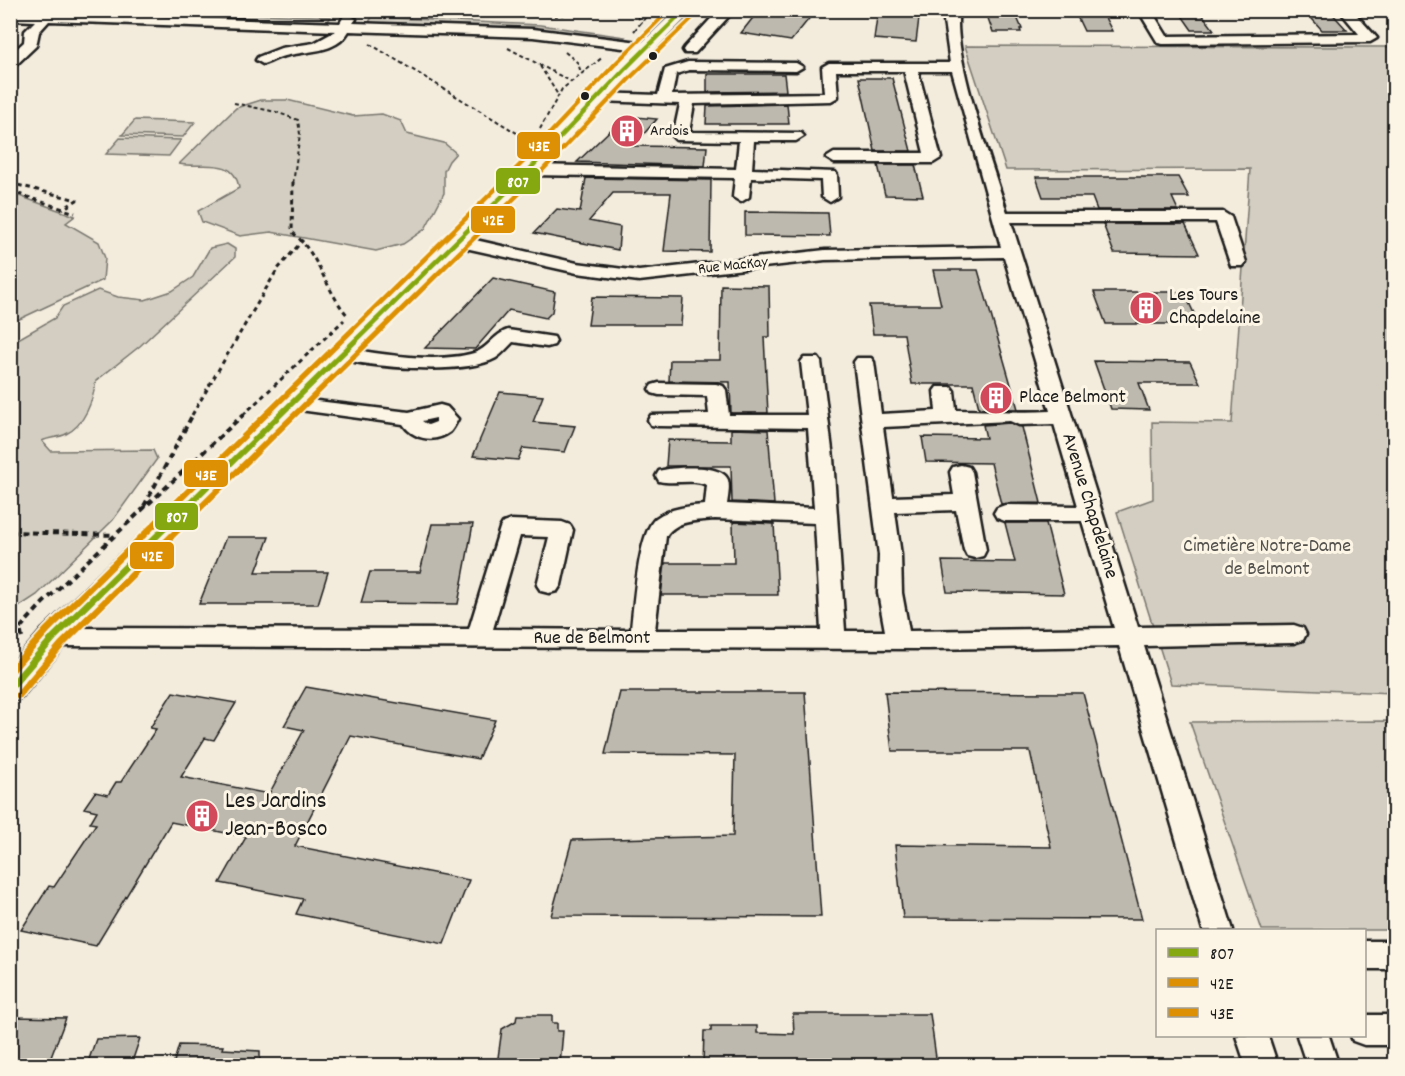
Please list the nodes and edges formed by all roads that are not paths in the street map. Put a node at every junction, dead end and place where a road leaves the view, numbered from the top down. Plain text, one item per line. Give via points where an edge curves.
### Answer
1 (243, 10) edge
2 (686, 10) edge
3 (704, 10) edge
4 (953, 10) edge
5 (1144, 10) edge
6 (1345, 10) edge
7 (357, 12) edge
8 (730, 12) edge
9 (48, 15) edge
10 (393, 15) dead end
11 (10, 16) edge
12 (345, 26) junction
13 (652, 43) junction
14 (690, 50) dead end
15 (263, 60) dead end
16 (10, 63) edge
17 (796, 67) dead end
18 (910, 67) junction
19 (958, 67) junction
20 (599, 97) junction
21 (688, 99) junction
22 (664, 100) junction
23 (747, 136) junction
24 (796, 136) dead end
25 (834, 158) dead end
26 (529, 170) junction
27 (743, 173) junction
28 (830, 196) dead end
29 (741, 197) dead end
30 (1000, 217) junction
31 (458, 241) junction
32 (1011, 252) junction
33 (1237, 262) dead end
34 (548, 341) dead end
35 (343, 354) junction
36 (811, 362) dead end
37 (864, 362) dead end
38 (659, 389) dead end
39 (944, 391) dead end
40 (292, 404) junction
41 (947, 417) junction
42 (1062, 417) junction
43 (409, 418) dead end
44 (658, 420) dead end
45 (720, 421) junction
46 (872, 421) junction
47 (816, 422) junction
48 (961, 472) dead end
49 (667, 476) dead end
50 (966, 502) junction
51 (882, 505) junction
52 (716, 512) junction
53 (1005, 513) dead end
54 (1092, 514) junction
55 (824, 516) junction
56 (975, 550) dead end
57 (549, 585) dead end
58 (1294, 634) dead end
59 (1130, 637) junction
60 (478, 639) junction
61 (642, 639) junction
62 (834, 640) junction
63 (899, 640) junction
64 (39, 642) junction
65 (10, 689) edge
66 (1218, 929) edge
67 (1366, 955) edge
68 (1395, 955) edge
69 (1366, 1030) edge
70 (1395, 1030) edge
71 (1253, 1037) edge
72 (1314, 1037) edge
73 (1262, 1065) edge
74 (1323, 1065) edge

1 - 7 street
2 - 13 main road
3 - 8 street
4 - 19 street, Avenue Chapdelaine via 952,46
5 - 6 street via 1163,40 1370,38
7 - 12 street
8 - 14 street
9 - 11 street
9 - 12 street
9 - 16 street via 31,32 29,45
10 - 13 street via 543,22
12 - 13 street via 533,33
12 - 15 street via 338,38 324,45 281,52
13 - 20 main road
17 - 22 street via 688,66 670,72
18 - 19 street
18 - 21 street via 829,67 831,97 798,93
18 - 25 street via 933,158
19 - 30 street, Avenue Chapdelaine
20 - 22 street
20 - 26 main road
21 - 22 street
21 - 23 street via 681,137
23 - 24 street
23 - 27 street
26 - 27 street
26 - 31 main road
27 - 28 street via 830,175
27 - 29 street
30 - 32 street, Avenue Chapdelaine
30 - 33 street via 1223,217
31 - 32 street, Rue MacKay via 577,268 639,276 825,255
31 - 35 main road
32 - 42 street, Avenue Chapdelaine
34 - 35 street via 508,336 489,354 475,360 408,361
35 - 40 main road
36 - 47 street
37 - 46 street
38 - 45 street via 716,390
39 - 41 street
40 - 43 street
40 - 64 main road
41 - 42 street
41 - 46 street
42 - 54 street, Avenue Chapdelaine
44 - 45 street
45 - 47 street
46 - 51 street
47 - 55 street
48 - 50 street
49 - 52 street via 702,474 718,481
50 - 51 street
50 - 56 street
51 - 63 street via 890,555 890,593
52 - 55 street
52 - 61 street via 678,516 663,523 655,536
53 - 54 street
54 - 59 street, Avenue Chapdelaine
55 - 62 street
57 - 60 street via 562,530 511,528
58 - 59 street, Rue de Belmont
59 - 63 street, Rue de Belmont
59 - 66 street, Avenue Chapdelaine
60 - 61 street, Rue de Belmont
60 - 64 street, Rue de Belmont
61 - 62 street, Rue de Belmont
62 - 63 street, Rue de Belmont
64 - 65 main road
67 - 68 street
69 - 70 street
71 - 73 street
72 - 74 street

